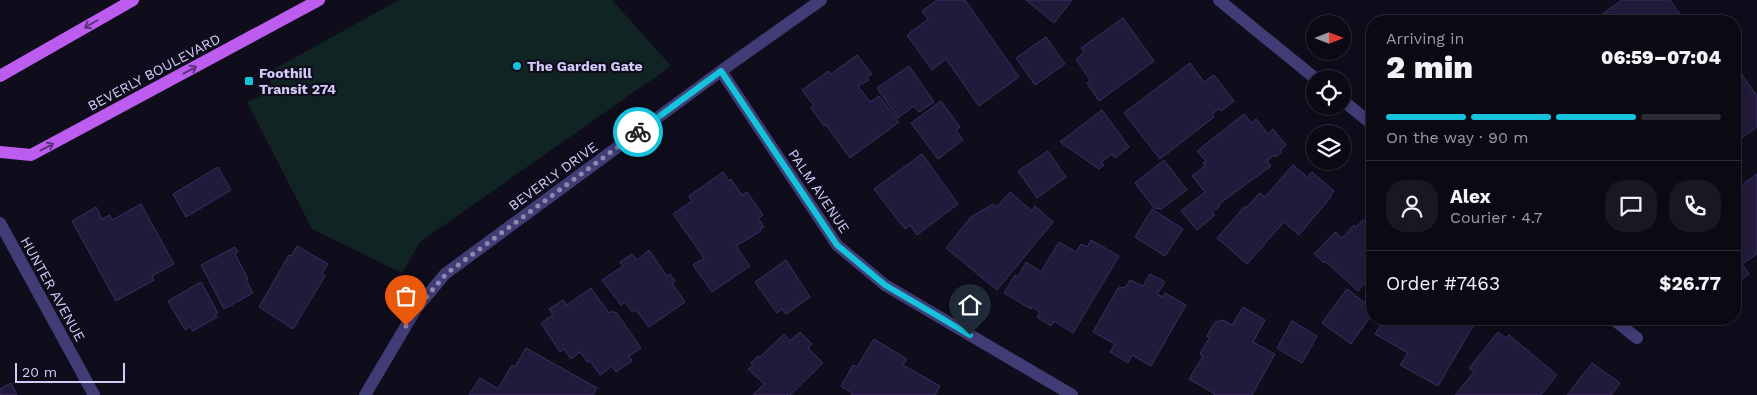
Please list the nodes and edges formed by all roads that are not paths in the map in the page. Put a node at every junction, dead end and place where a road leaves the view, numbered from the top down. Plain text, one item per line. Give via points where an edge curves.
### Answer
1 (133, 0) edge
2 (318, 0) edge
3 (821, 0) edge
4 (1219, 0) edge
5 (721, 71) junction
6 (1306, 71) edge
7 (0, 76) edge
8 (1351, 107) edge
9 (1366, 119) edge
10 (0, 152) edge
11 (0, 223) edge
12 (1621, 325) edge
13 (1637, 338) dead end
14 (94, 395) edge
15 (365, 395) edge
16 (1072, 395) edge

1 -> 7 main road
10 -> 2 main road, BEVERLY BOULEVARD via 32,155
3 - 5 street, BEVERLY DRIVE
4 - 6 street
5 - 15 street, BEVERLY DRIVE via 446,274 416,309
5 - 16 street, PALM AVENUE via 837,245 885,285
8 - 9 street
11 - 14 street, HUNTER AVENUE
12 - 13 street

